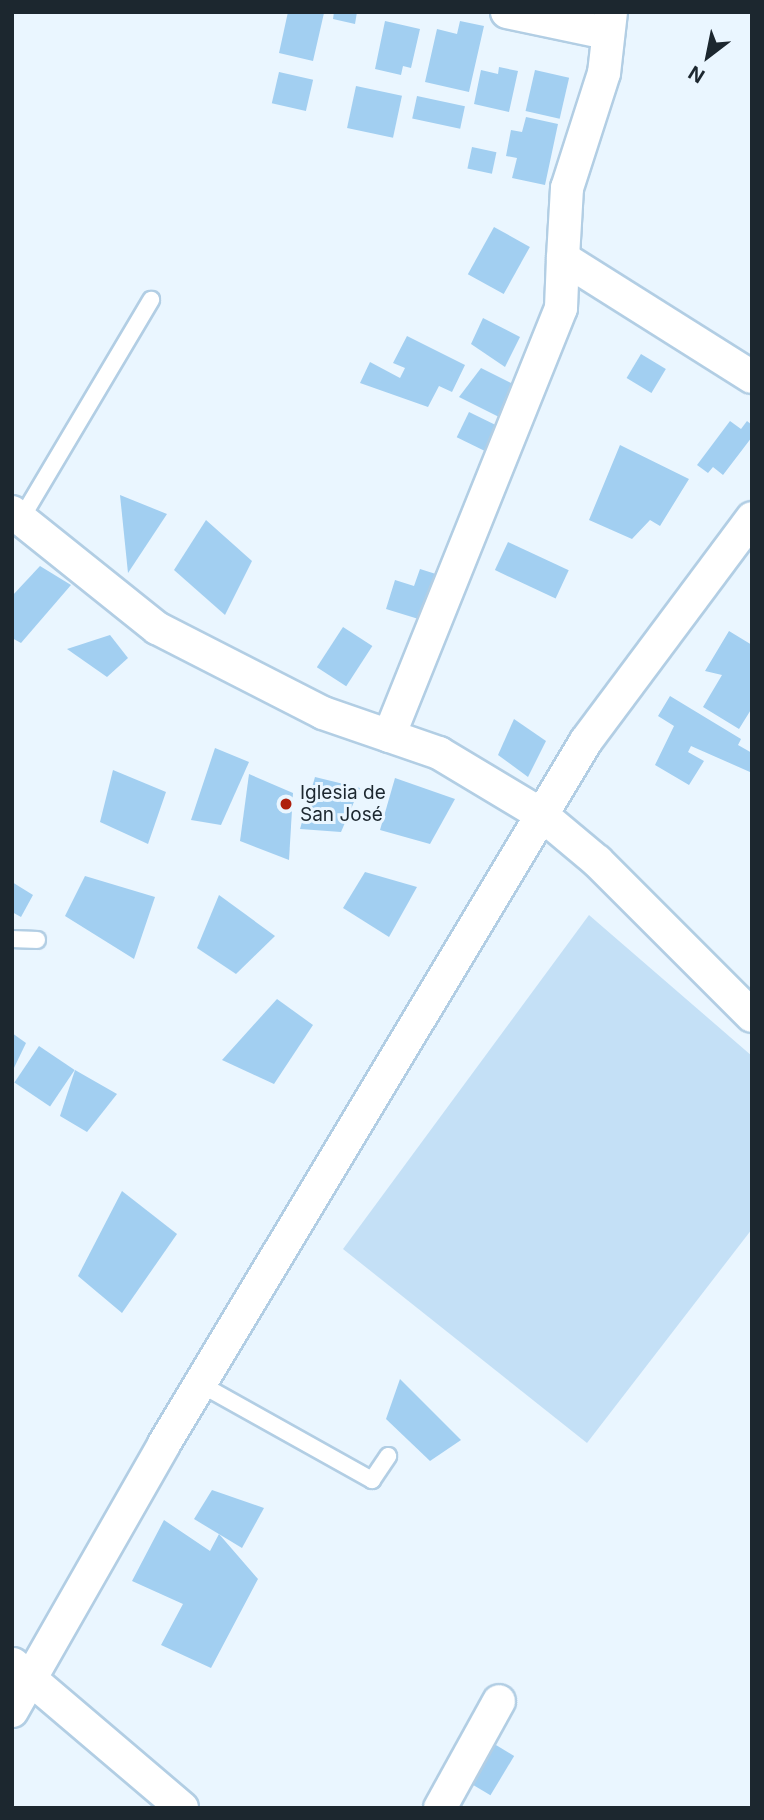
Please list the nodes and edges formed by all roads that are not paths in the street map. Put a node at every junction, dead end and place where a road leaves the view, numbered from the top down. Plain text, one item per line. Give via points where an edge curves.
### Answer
1 (507, 12) edge
2 (609, 23) edge
3 (563, 258) junction
4 (151, 300) dead end
5 (752, 377) edge
6 (17, 516) edge
7 (752, 518) edge
8 (389, 736) junction
9 (542, 816) junction
10 (12, 939) edge
11 (37, 940) dead end
12 (752, 1016) edge
13 (202, 1385) junction
14 (388, 1456) dead end
15 (21, 1670) edge
16 (499, 1701) dead end
17 (12, 1711) edge
18 (182, 1808) edge
19 (440, 1808) edge

1 - 2 street
2 - 3 street via 604,74 567,188
3 - 5 street
3 - 8 street via 561,308
4 - 6 lane
6 - 8 street via 158,628 323,713
7 - 9 street via 586,741
8 - 9 street via 439,753
9 - 12 street via 597,861
9 - 13 street
10 - 11 lane
13 - 14 lane via 372,1480
13 - 15 street
15 - 17 street
15 - 18 street
16 - 19 street

